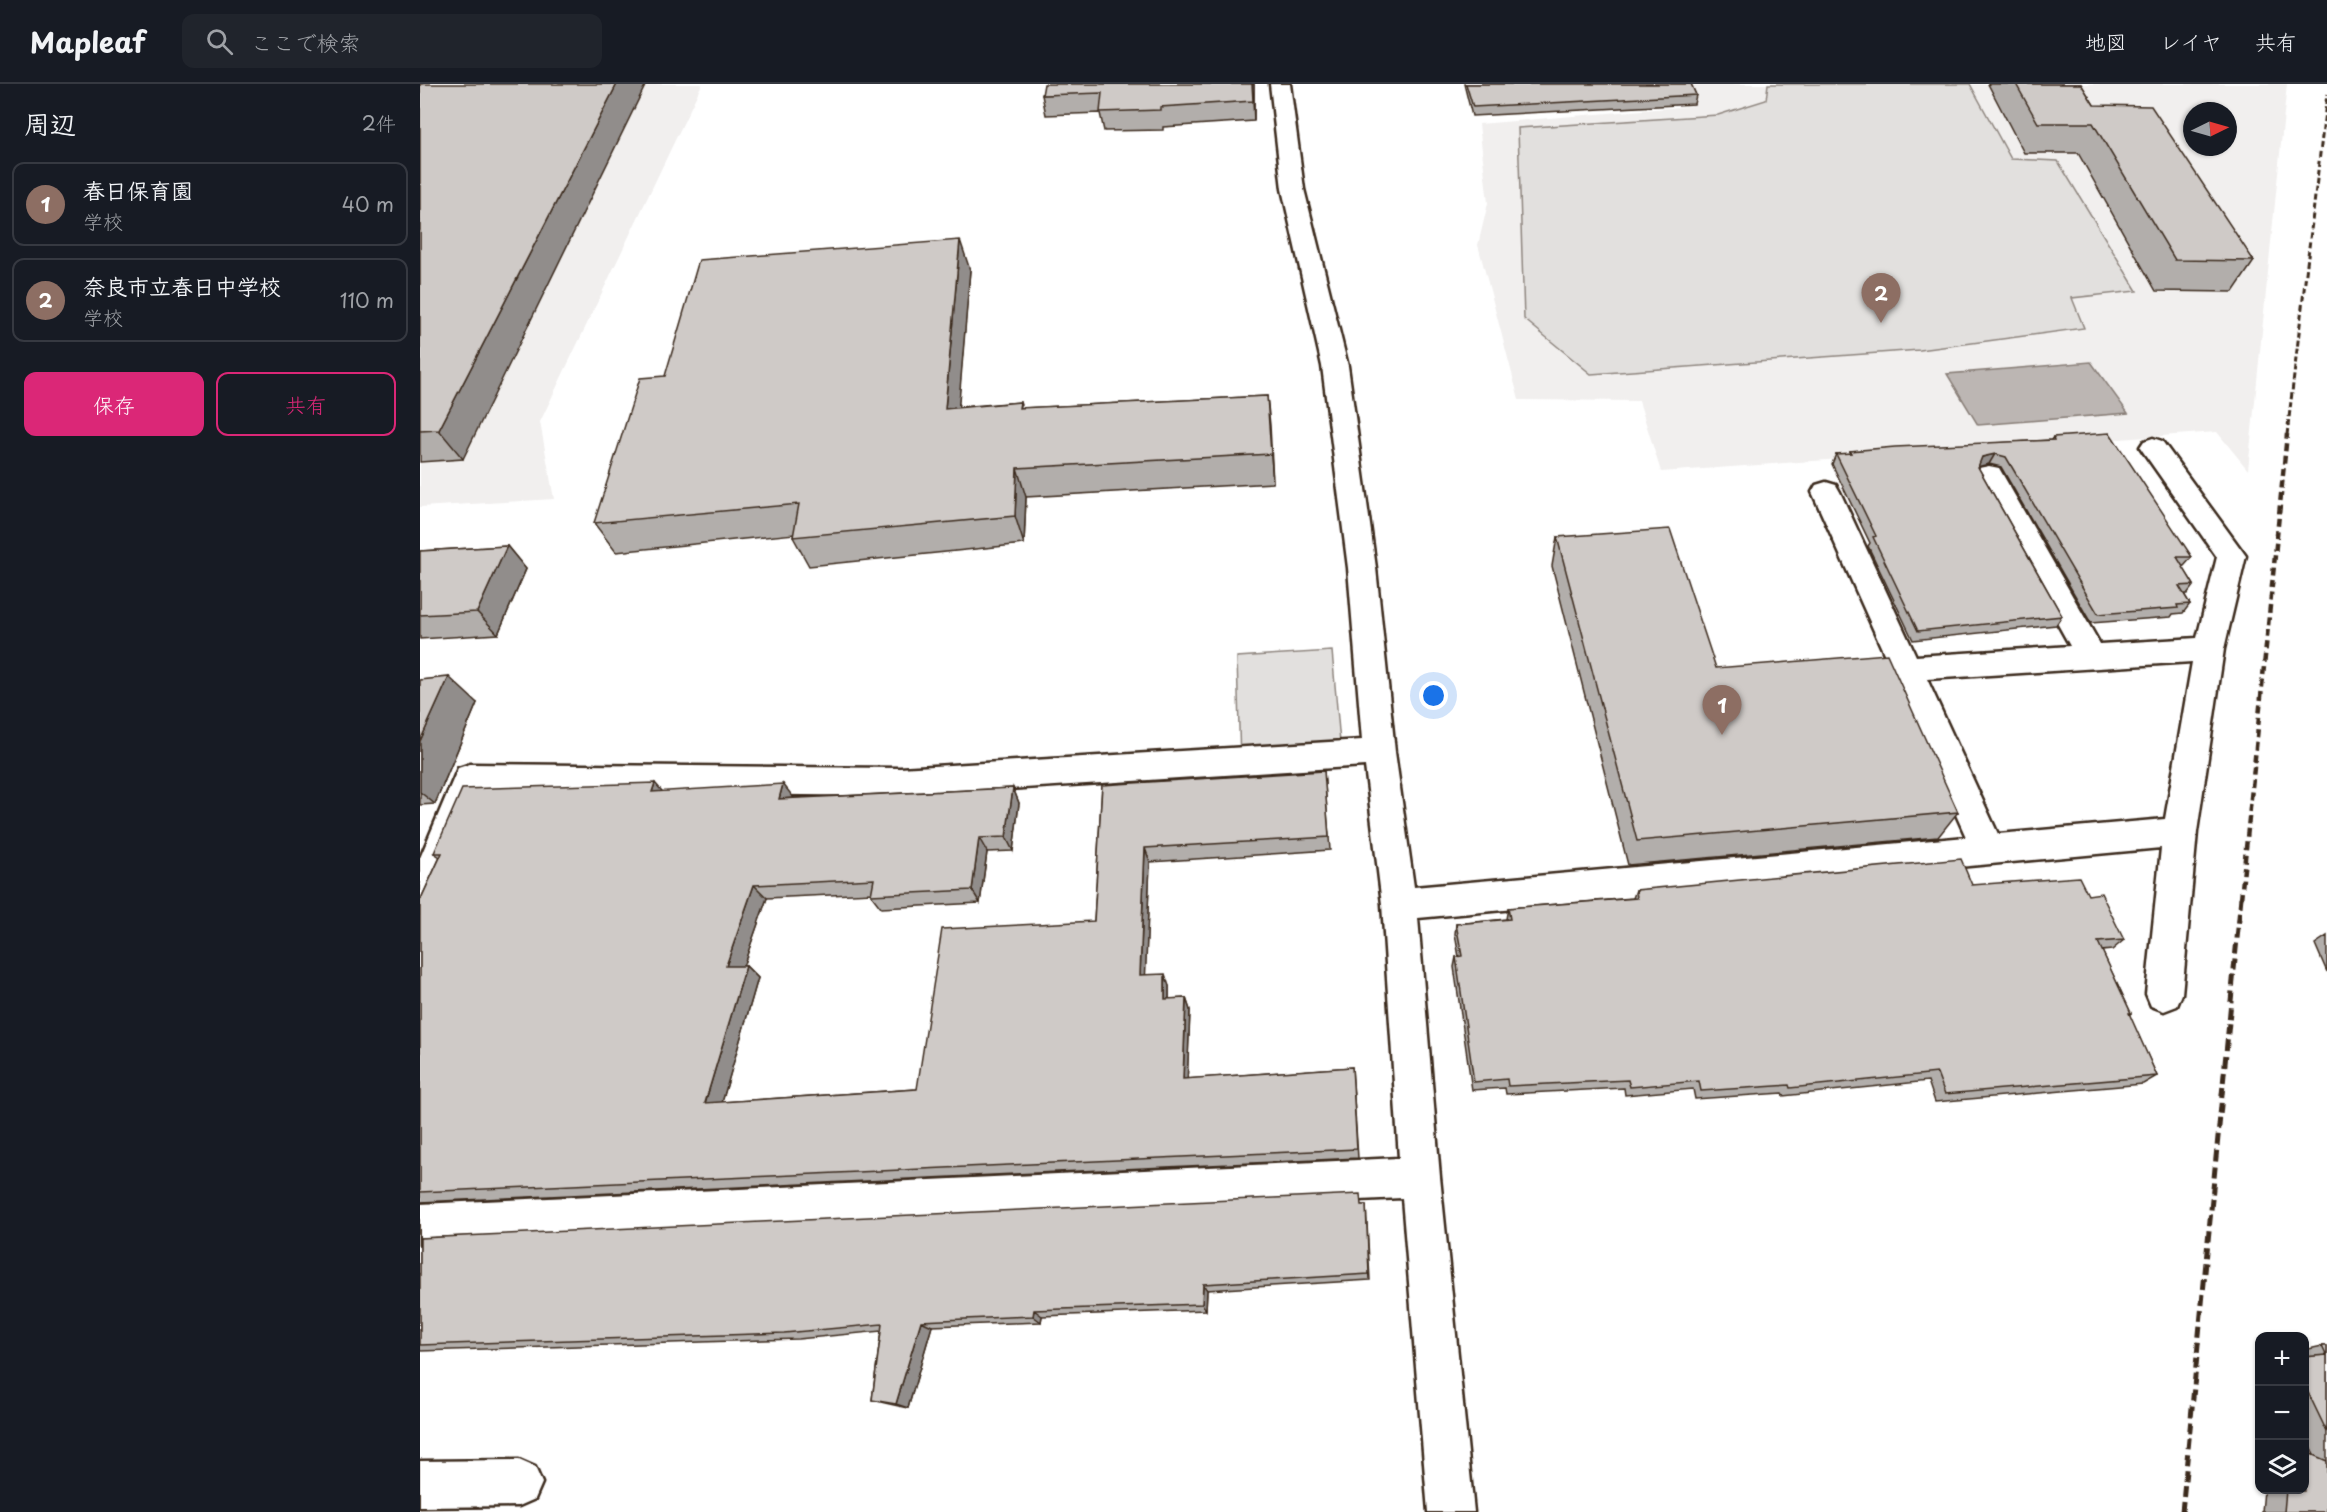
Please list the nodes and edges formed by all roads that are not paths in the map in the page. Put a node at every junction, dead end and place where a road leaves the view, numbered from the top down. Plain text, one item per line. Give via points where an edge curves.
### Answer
1 (1280, 84) edge
2 (2153, 447) dead end
3 (1989, 475) dead end
4 (1826, 492) dead end
5 (2210, 649) junction
6 (2091, 656) junction
7 (1905, 669) junction
8 (1379, 752) junction
9 (2180, 832) junction
10 (1989, 851) junction
11 (420, 899) edge
12 (1399, 904) junction
13 (2164, 994) dead end
14 (1420, 1177) junction
15 (420, 1224) edge
16 (519, 1483) dead end
17 (420, 1484) edge
18 (1451, 1512) edge

1 - 8 street via 1293,189 1335,366 1362,568
2 - 5 street via 2232,556
3 - 6 street
4 - 7 street
5 - 6 street
5 - 9 street
6 - 7 street
7 - 10 street
8 - 11 street via 900,782 470,778
8 - 12 street
9 - 10 street
9 - 13 street
10 - 12 street
12 - 14 street
14 - 15 street
14 - 18 street
16 - 17 street

